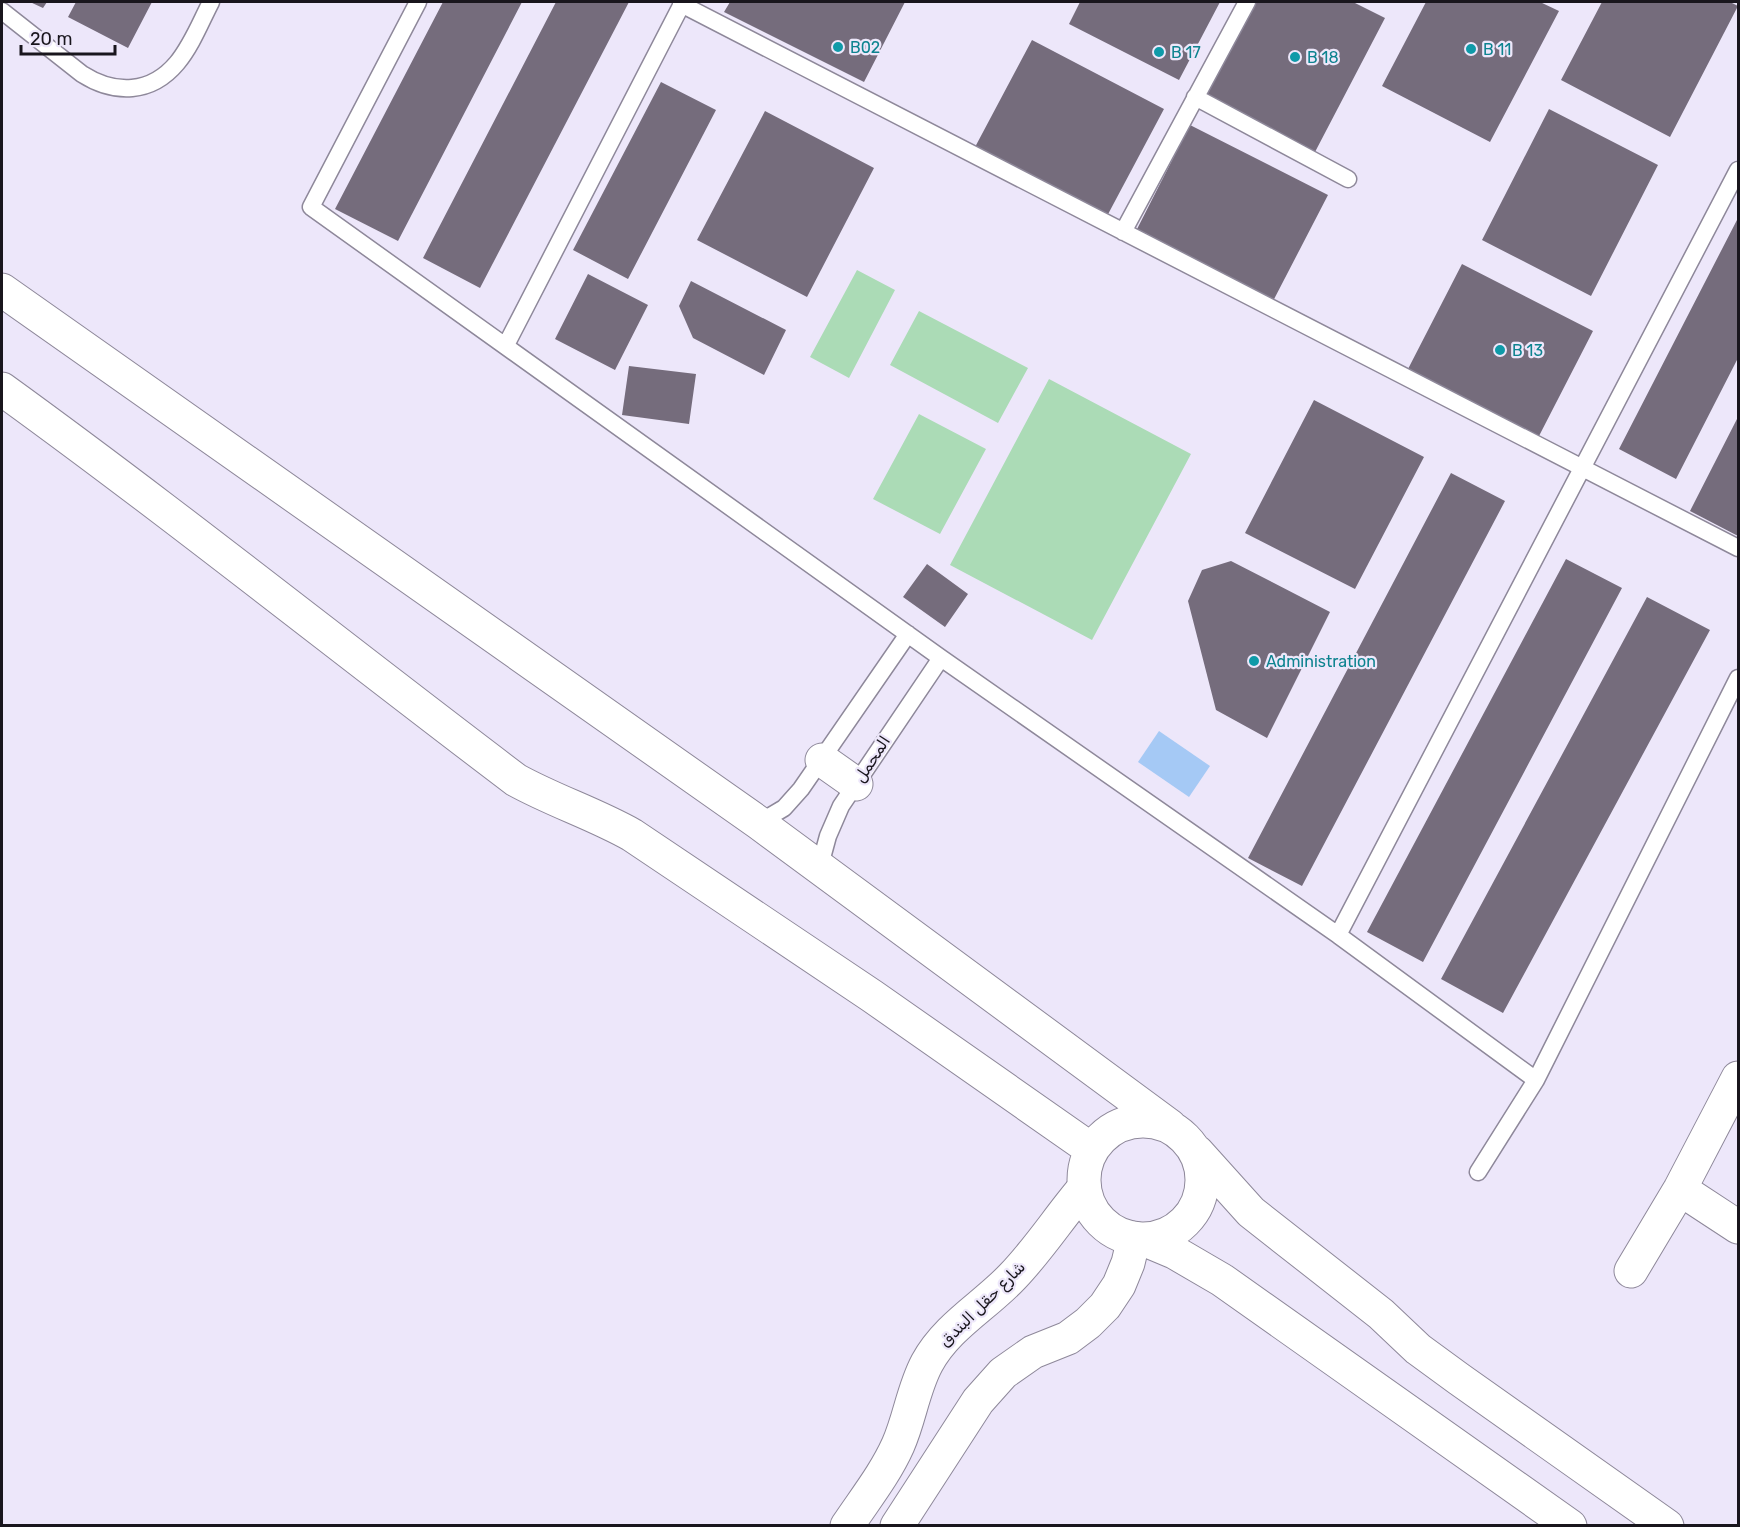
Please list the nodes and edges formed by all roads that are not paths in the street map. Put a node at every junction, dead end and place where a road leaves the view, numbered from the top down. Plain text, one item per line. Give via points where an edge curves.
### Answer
1 (211, 2) edge
2 (418, 2) edge
3 (1247, 2) edge
4 (682, 3) edge
5 (2, 11) edge
6 (1195, 97) junction
7 (1738, 170) edge
8 (1348, 179) dead end
9 (1123, 232) junction
10 (2, 290) edge
11 (506, 345) junction
12 (2, 389) edge
13 (1582, 468) junction
14 (1738, 548) edge
15 (908, 634) junction
16 (940, 658) junction
17 (1738, 678) edge
18 (822, 760) junction
19 (856, 784) junction
20 (759, 823) junction
21 (819, 869) junction
22 (1338, 935) junction
23 (1738, 1078) edge
24 (1536, 1080) junction
25 (1170, 1126) junction
26 (1092, 1150) junction
27 (1197, 1152) junction
28 (1478, 1172) dead end
29 (1084, 1188) junction
30 (1680, 1189) junction
31 (1738, 1227) edge
32 (1138, 1239) junction
33 (1631, 1271) dead end
34 (847, 1526) edge
35 (897, 1526) edge
36 (1570, 1526) edge
37 (1667, 1526) edge

1 - 5 lane via 179,61 155,81 125,89 110,88 82,75
2 - 11 lane via 311,207
3 - 6 lane
4 - 9 lane
4 - 11 lane
6 - 8 lane
6 - 9 lane
7 - 13 lane
9 - 13 lane
10 - 20 street
11 - 15 lane
12 - 26 street via 516,780 632,835
13 - 14 lane
13 - 22 lane
15 - 16 lane
15 - 18 lane
16 - 19 lane, المحمل
16 - 22 lane
17 - 24 lane
18 - 19 street
18 - 20 lane via 784,808
19 - 21 lane, المحمل via 834,820
20 - 21 street
21 - 25 street
22 - 24 lane
23 - 30 street
24 - 28 lane
25 - 26 street via 1145,1120 1120,1125
25 - 27 street
26 - 29 street via 1085,1168
27 - 32 street via 1203,1186 1189,1218 1160,1237
27 - 37 street via 1251,1212 1425,1354
29 - 32 street via 1095,1216 1113,1231
29 - 34 street, شارع حقل البندق via 1012,1277 963,1318 927,1363 898,1444
30 - 31 street
30 - 33 street
32 - 35 street via 1105,1306 1068,1338 1033,1352 1003,1373 978,1401
32 - 36 street via 1174,1252 1222,1280

